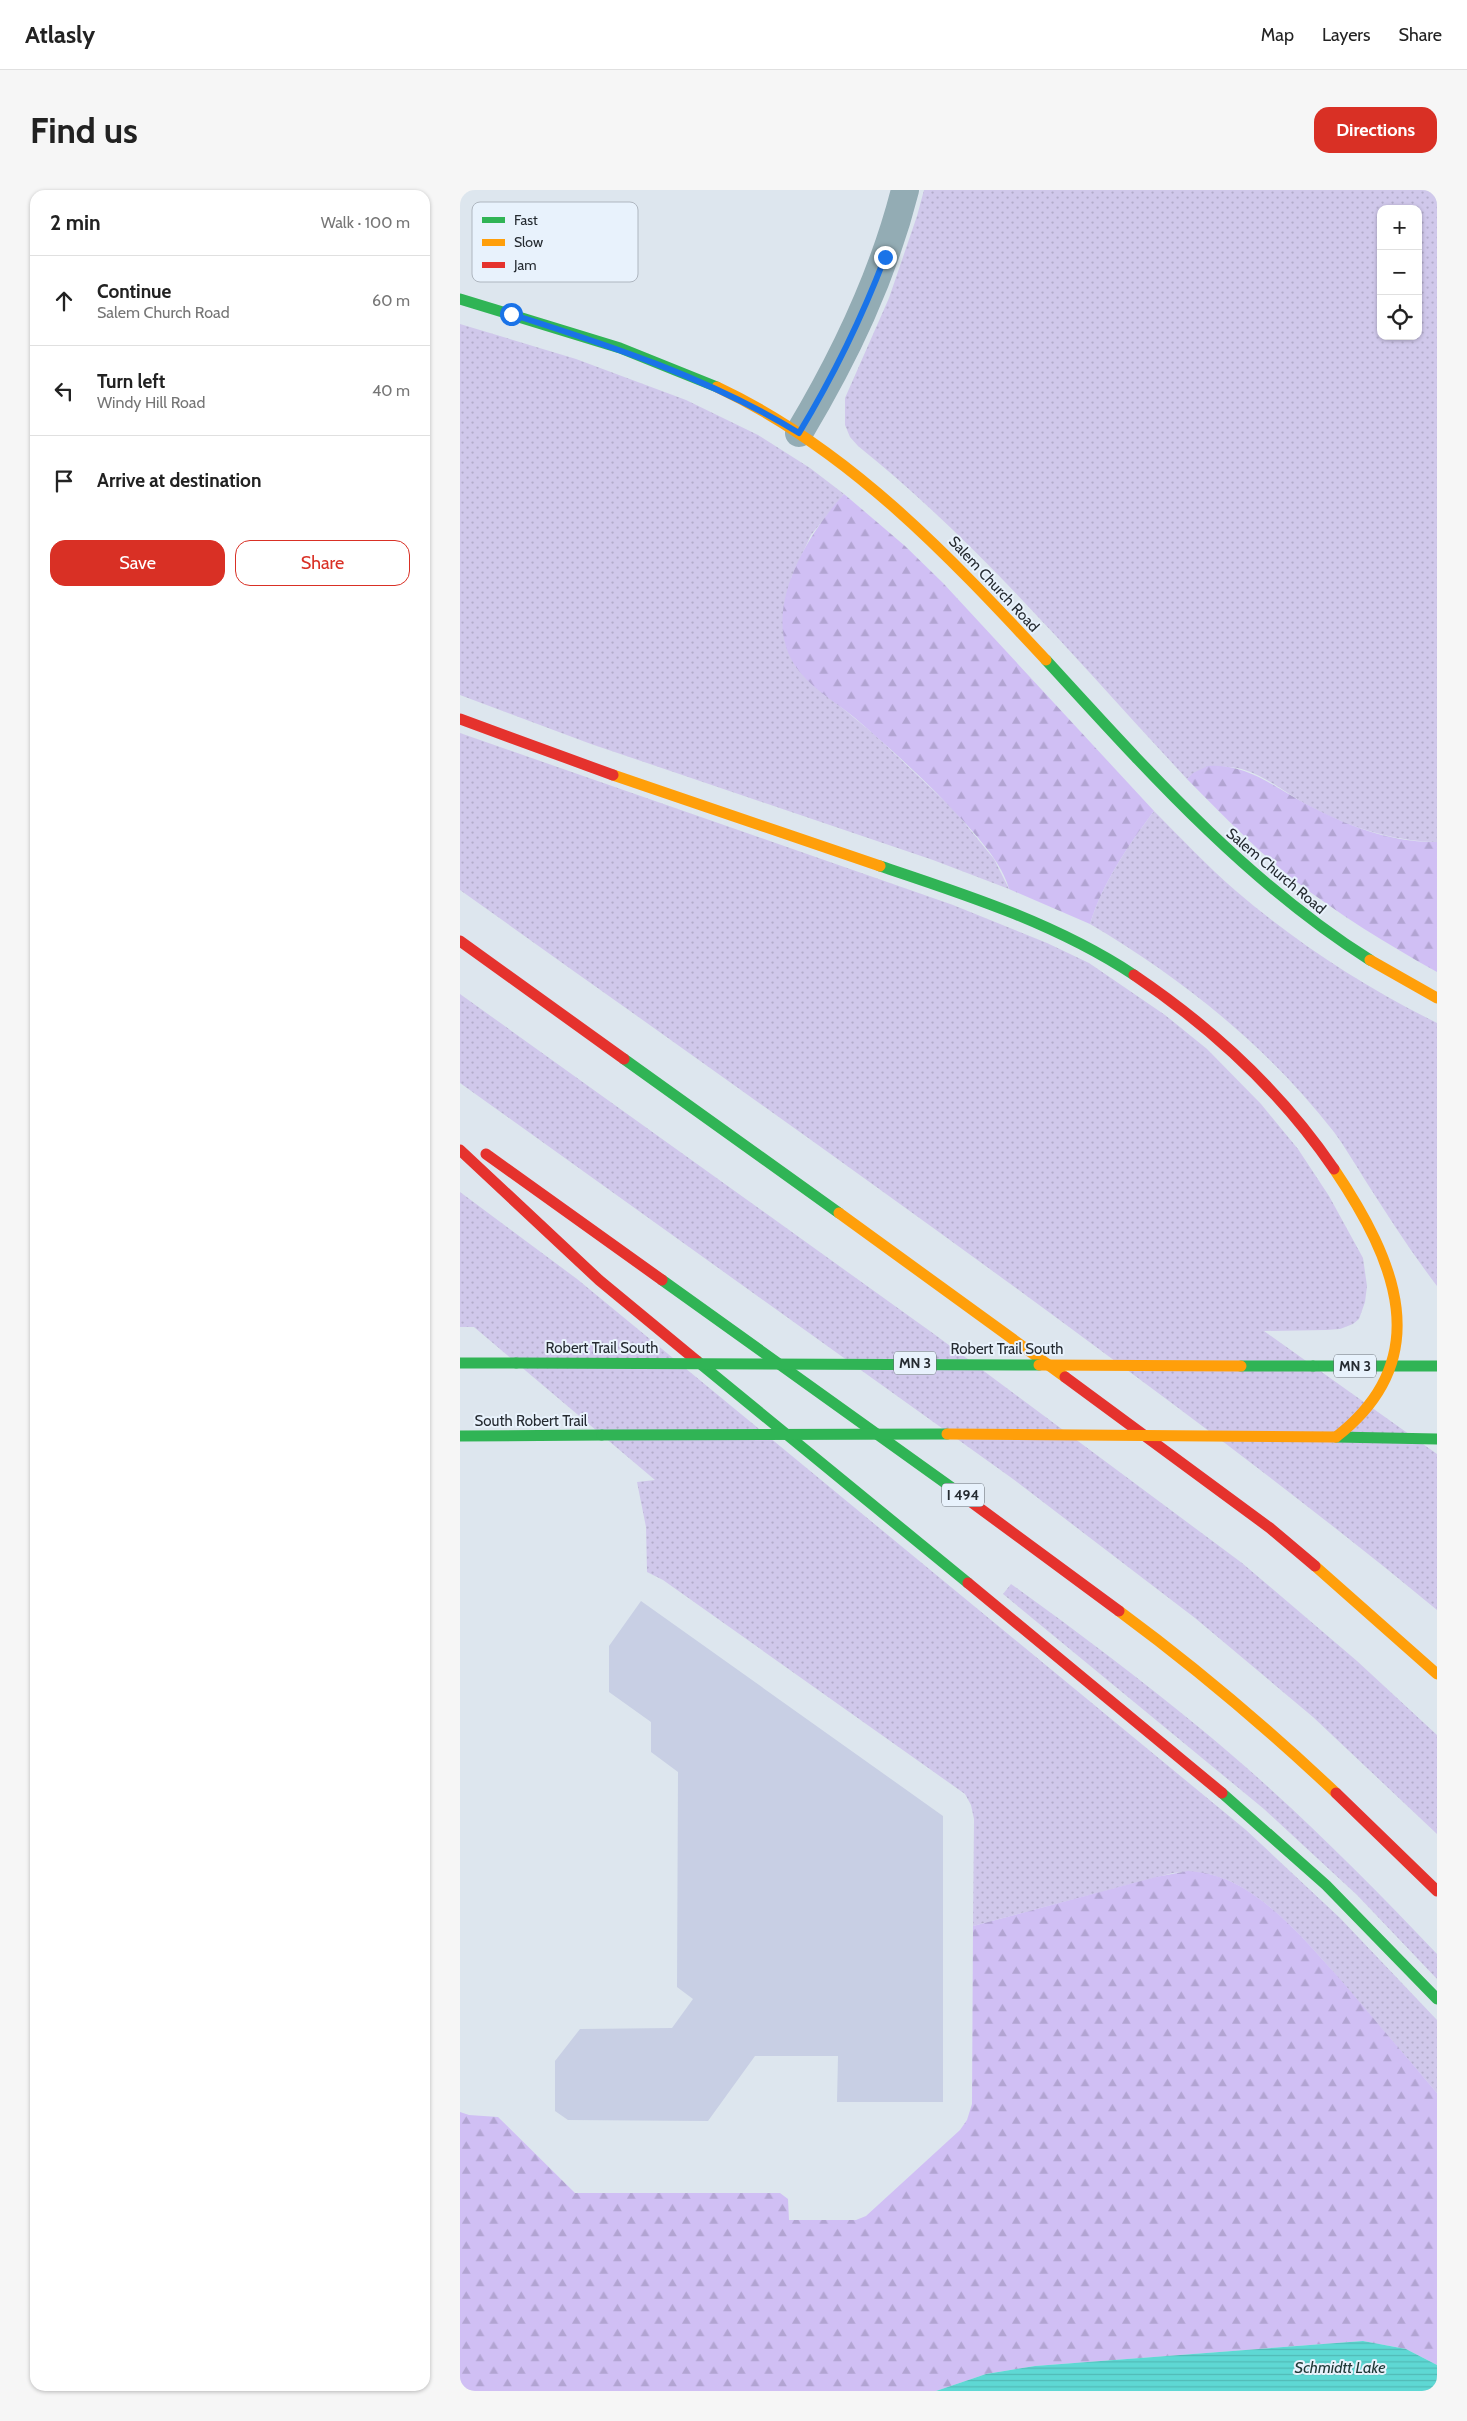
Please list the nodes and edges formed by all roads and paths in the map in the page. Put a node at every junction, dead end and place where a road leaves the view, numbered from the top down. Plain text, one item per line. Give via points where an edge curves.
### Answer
1 (905, 190) edge
2 (460, 299) edge
3 (799, 433) junction
4 (460, 719) edge
5 (460, 942) edge
6 (1437, 998) edge
7 (476, 1147) dead end
8 (460, 1150) edge
9 (460, 1363) edge
10 (1398, 1366) junction
11 (1437, 1366) edge
12 (460, 1436) edge
13 (1336, 1437) junction
14 (1437, 1439) edge
15 (1437, 1674) edge
16 (1437, 1891) edge
17 (1437, 1999) edge

1 - 3 street via 885,257 857,327 833,377
2 - 3 main road, Salem Church Road via 616,348 694,378
3 - 6 main road, Salem Church Road via 859,476 933,541 1171,795 1251,873 1340,941
4 - 10 main road via 583,765 958,892 1081,944 1142,981 1203,1027 1248,1067 1306,1130 1345,1186 1378,1244 1401,1305 1404,1331
5 - 15 main road via 958,1298 1262,1522
7 - 16 main road, I 494 via 1171,1649 1287,1747
8 - 17 main road via 600,1280 1255,1820 1388,1945
9 - 10 main road, Robert Trail South / MN 3, bridge
10 - 11 main road, Robert Trail South / MN 3
10 - 13 main road via 1390,1385 1373,1408
12 - 13 main road, South Robert Trail, bridge via 830,1433
13 - 14 main road

